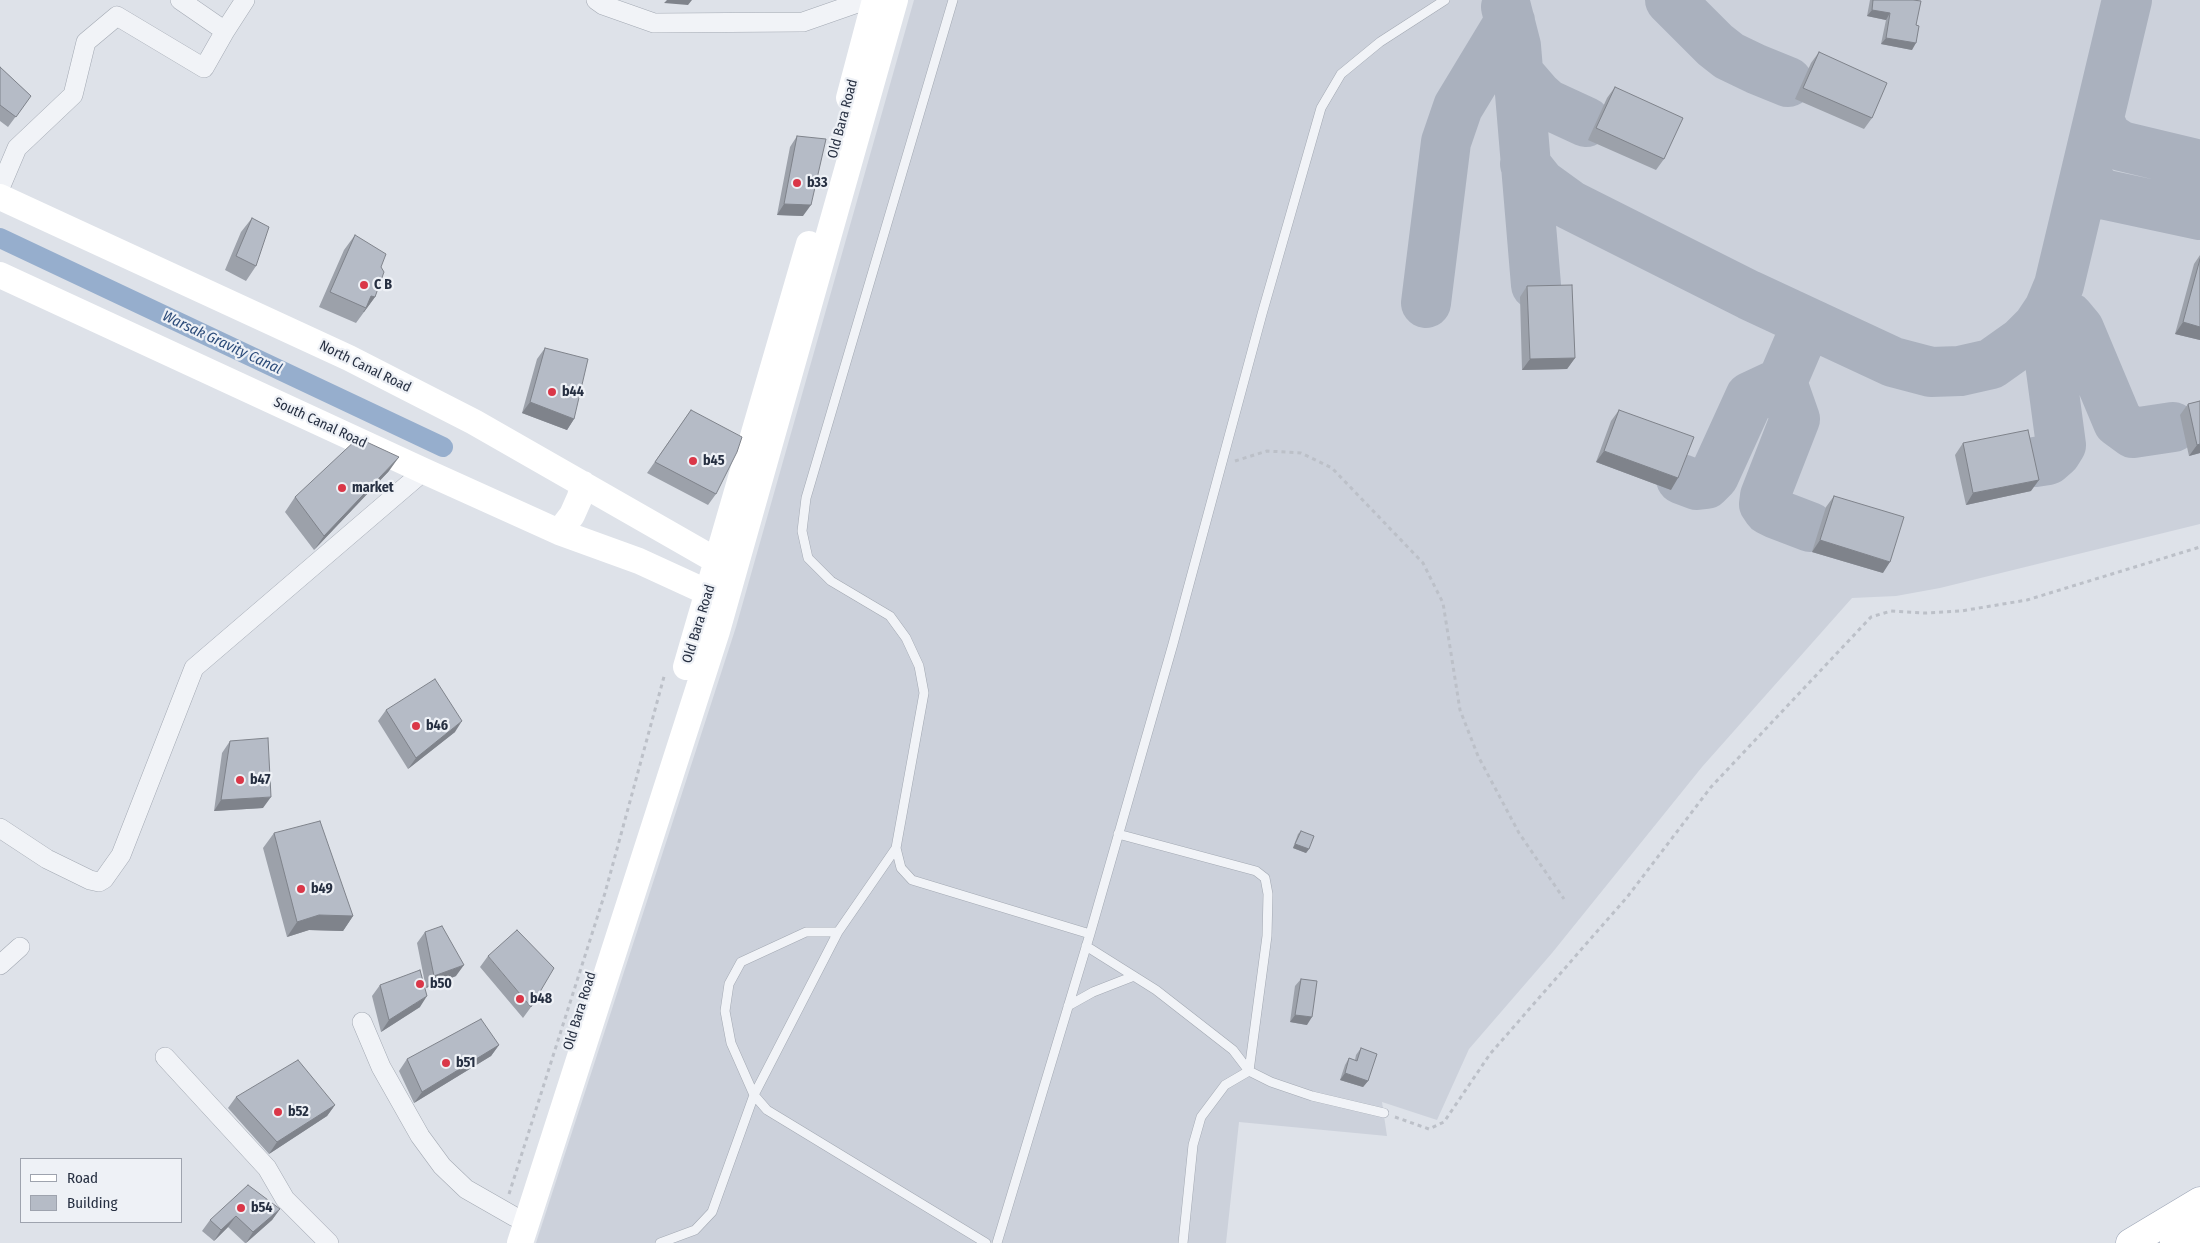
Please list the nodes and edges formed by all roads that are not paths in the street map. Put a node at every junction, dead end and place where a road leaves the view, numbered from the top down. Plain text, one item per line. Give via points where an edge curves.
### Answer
1 (180, 0) edge
2 (245, 0) edge
3 (596, 0) edge
4 (866, 0) edge
5 (875, 0) edge
6 (895, 0) edge
7 (952, 0) edge
8 (1445, 0) edge
9 (225, 31) junction
10 (842, 158) junction
11 (0, 188) edge
12 (0, 197) edge
13 (0, 275) edge
14 (424, 472) junction
15 (583, 484) junction
16 (558, 532) junction
17 (725, 569) junction
18 (717, 596) junction
19 (0, 828) edge
20 (1118, 834) junction
21 (896, 848) junction
22 (838, 932) junction
23 (1090, 934) junction
24 (1086, 946) junction
25 (20, 947) dead end
26 (0, 965) edge
27 (1134, 976) junction
28 (1068, 1006) junction
29 (362, 1022) dead end
30 (165, 1057) dead end
31 (1249, 1071) junction
32 (754, 1095) junction
33 (1384, 1113) road end
34 (2200, 1201) edge
35 (512, 1207) junction
36 (2200, 1227) edge
37 (2165, 1237) edge
38 (329, 1243) edge
39 (507, 1243) edge
40 (520, 1243) edge
41 (660, 1243) edge
42 (986, 1243) edge
43 (997, 1243) edge
44 (1183, 1243) edge
45 (2130, 1243) edge

1 - 9 street
2 - 9 street
3 - 4 street via 654,23 664,23 803,22
5 - 10 main road, Old Bara Road
6 - 10 main road
7 - 21 lane via 806,498 802,531 808,558 831,581 890,616 906,638 919,666 924,694
8 - 20 lane via 1380,42 1341,74 1321,108
9 - 11 street via 204,68 117,16 86,42 73,95 17,148
10 - 17 main road, Old Bara Road
12 - 15 main road, North Canal Road via 349,358 474,422
13 - 14 main road, South Canal Road
14 - 16 main road, South Canal Road
14 - 19 street via 194,668 121,855 104,880 90,880 47,859
15 - 16 main road via 572,515
15 - 17 main road, North Canal Road
16 - 18 main road, South Canal Road via 639,561
17 - 18 main road, Old Bara Road
18 - 35 main road, Old Bara Road via 533,1165
18 - 40 main road
20 - 23 lane
20 - 31 lane via 1256,871 1264,878 1268,894 1267,936
21 - 22 lane
21 - 23 lane via 901,868 912,880
22 - 32 lane
22 - 32 lane via 806,932 741,962 729,984 725,1011 731,1042
23 - 24 lane
24 - 27 lane
24 - 28 lane
25 - 26 street
27 - 28 lane
27 - 31 lane via 1233,1050
28 - 43 lane
29 - 35 street via 382,1067 420,1136 442,1166 466,1188
30 - 38 street via 267,1168 285,1199
31 - 33 lane via 1312,1096
31 - 44 lane via 1225,1085 1201,1118 1193,1145
32 - 41 lane via 712,1212 695,1230
32 - 42 lane via 767,1110
34 - 37 main road
35 - 39 main road, Old Bara Road
36 - 37 main road
37 - 45 main road

